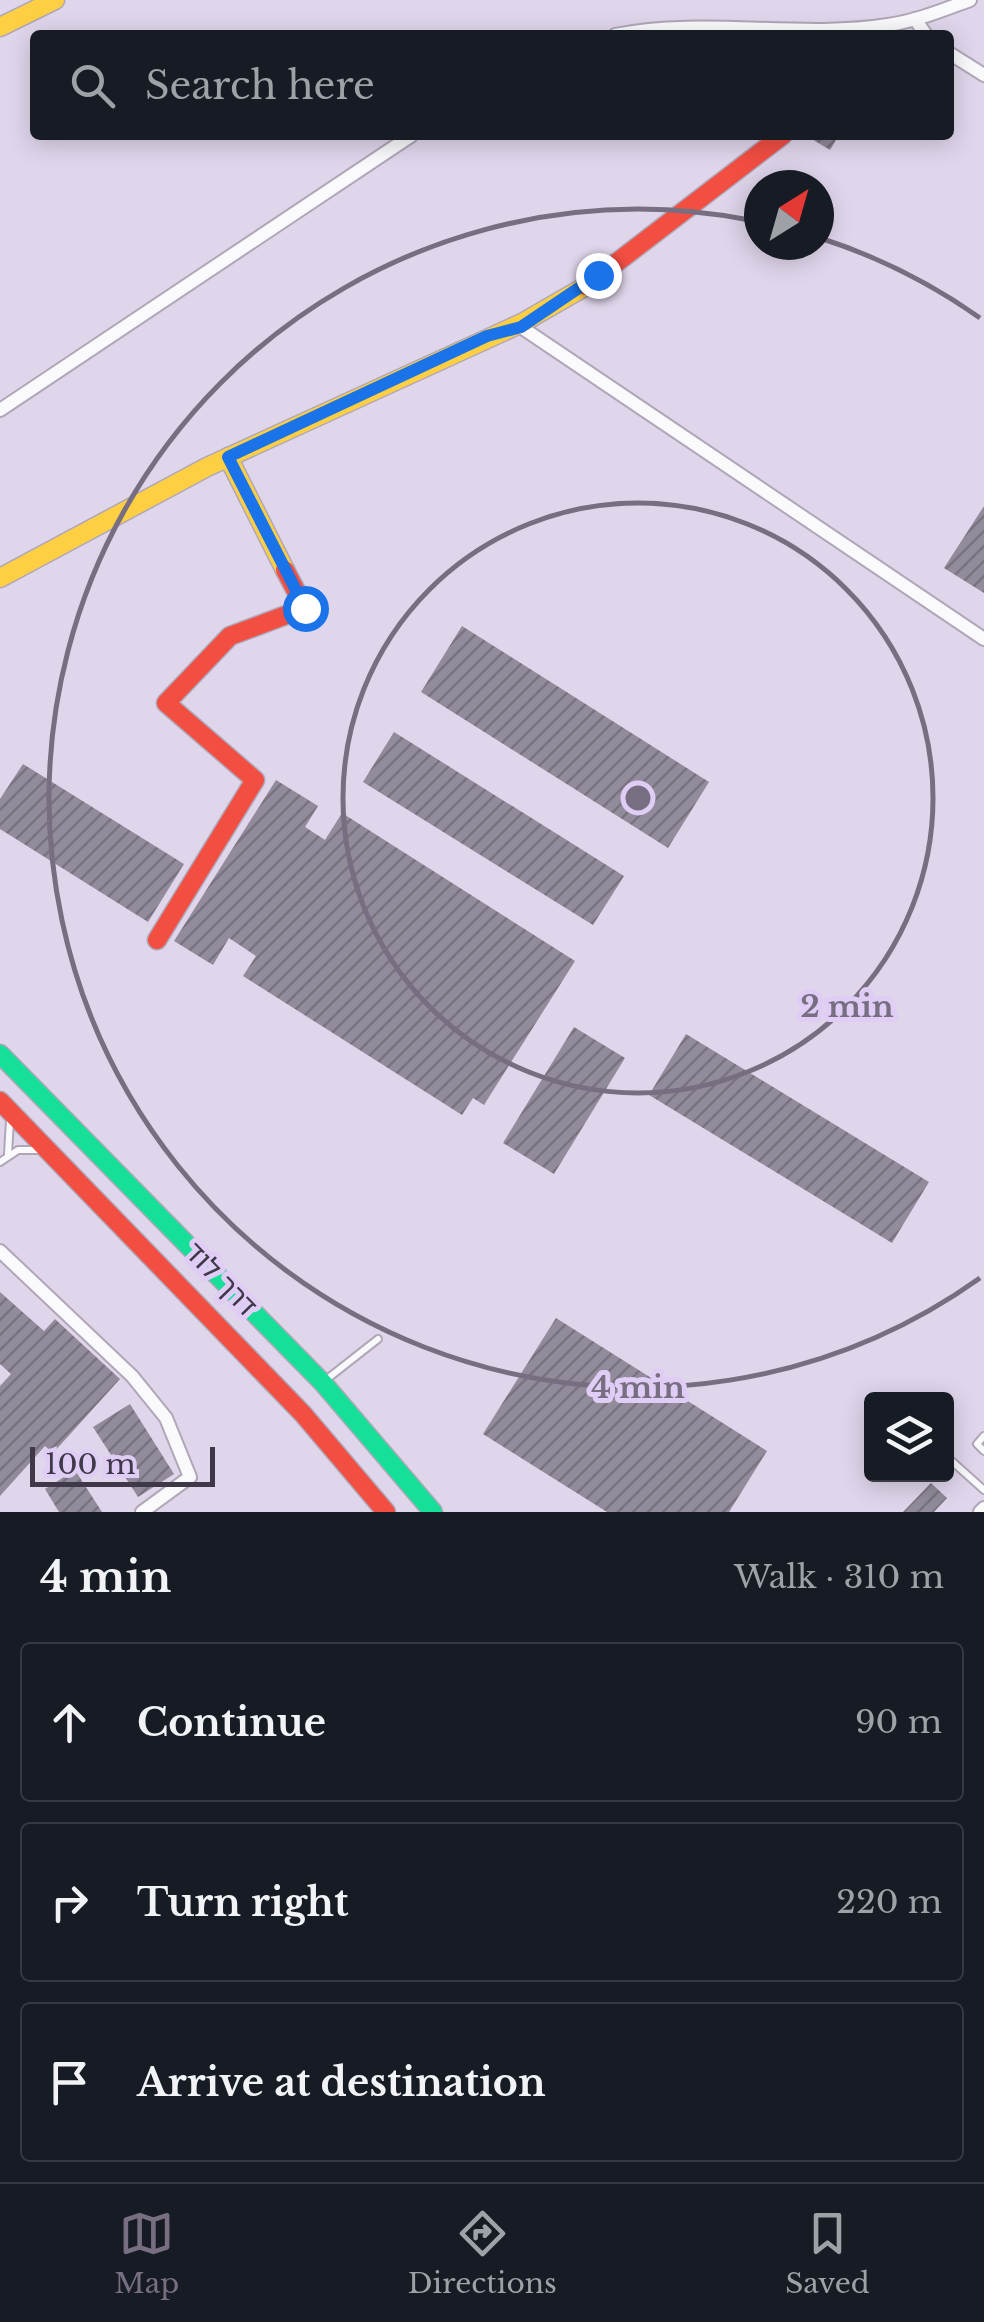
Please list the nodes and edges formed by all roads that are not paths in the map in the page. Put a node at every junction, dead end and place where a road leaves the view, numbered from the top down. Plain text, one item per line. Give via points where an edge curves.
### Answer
1 (55, 0) edge
2 (970, 0) edge
3 (915, 19) junction
4 (0, 27) edge
5 (667, 30) edge
6 (829, 30) edge
7 (829, 30) edge
8 (923, 30) edge
9 (954, 56) edge
10 (984, 75) edge
11 (405, 140) edge
12 (777, 140) edge
13 (521, 327) junction
14 (0, 410) edge
15 (228, 457) junction
16 (0, 578) edge
17 (984, 639) edge
18 (156, 940) dead end
19 (0, 1054) edge
20 (4, 1106) edge
21 (8, 1154) junction
22 (53, 1156) junction
23 (0, 1162) edge
24 (0, 1251) edge
25 (378, 1338) dead end
26 (322, 1383) junction
27 (984, 1436) edge
28 (984, 1451) edge
29 (954, 1463) edge
30 (984, 1490) edge
31 (142, 1512) edge
32 (386, 1512) edge
33 (433, 1512) edge

1 - 4 street
2 - 3 street
3 - 6 street
3 - 8 street
5 - 7 street
9 - 10 street
11 - 14 street
12 - 13 street
13 - 15 street via 487,336
13 - 17 street
15 - 16 street
15 - 18 street via 305,608 230,636 166,703 256,780
19 - 26 street, דרך לוד
20 - 21 lane
20 - 22 street, דרך לוד
21 - 22 lane via 31,1149
21 - 23 lane
22 - 32 street, דרך לוד via 303,1414
24 - 31 street via 132,1376 166,1418 190,1477
25 - 26 lane
26 - 33 street, דרך לוד
27 - 28 lane via 977,1444
29 - 30 lane

